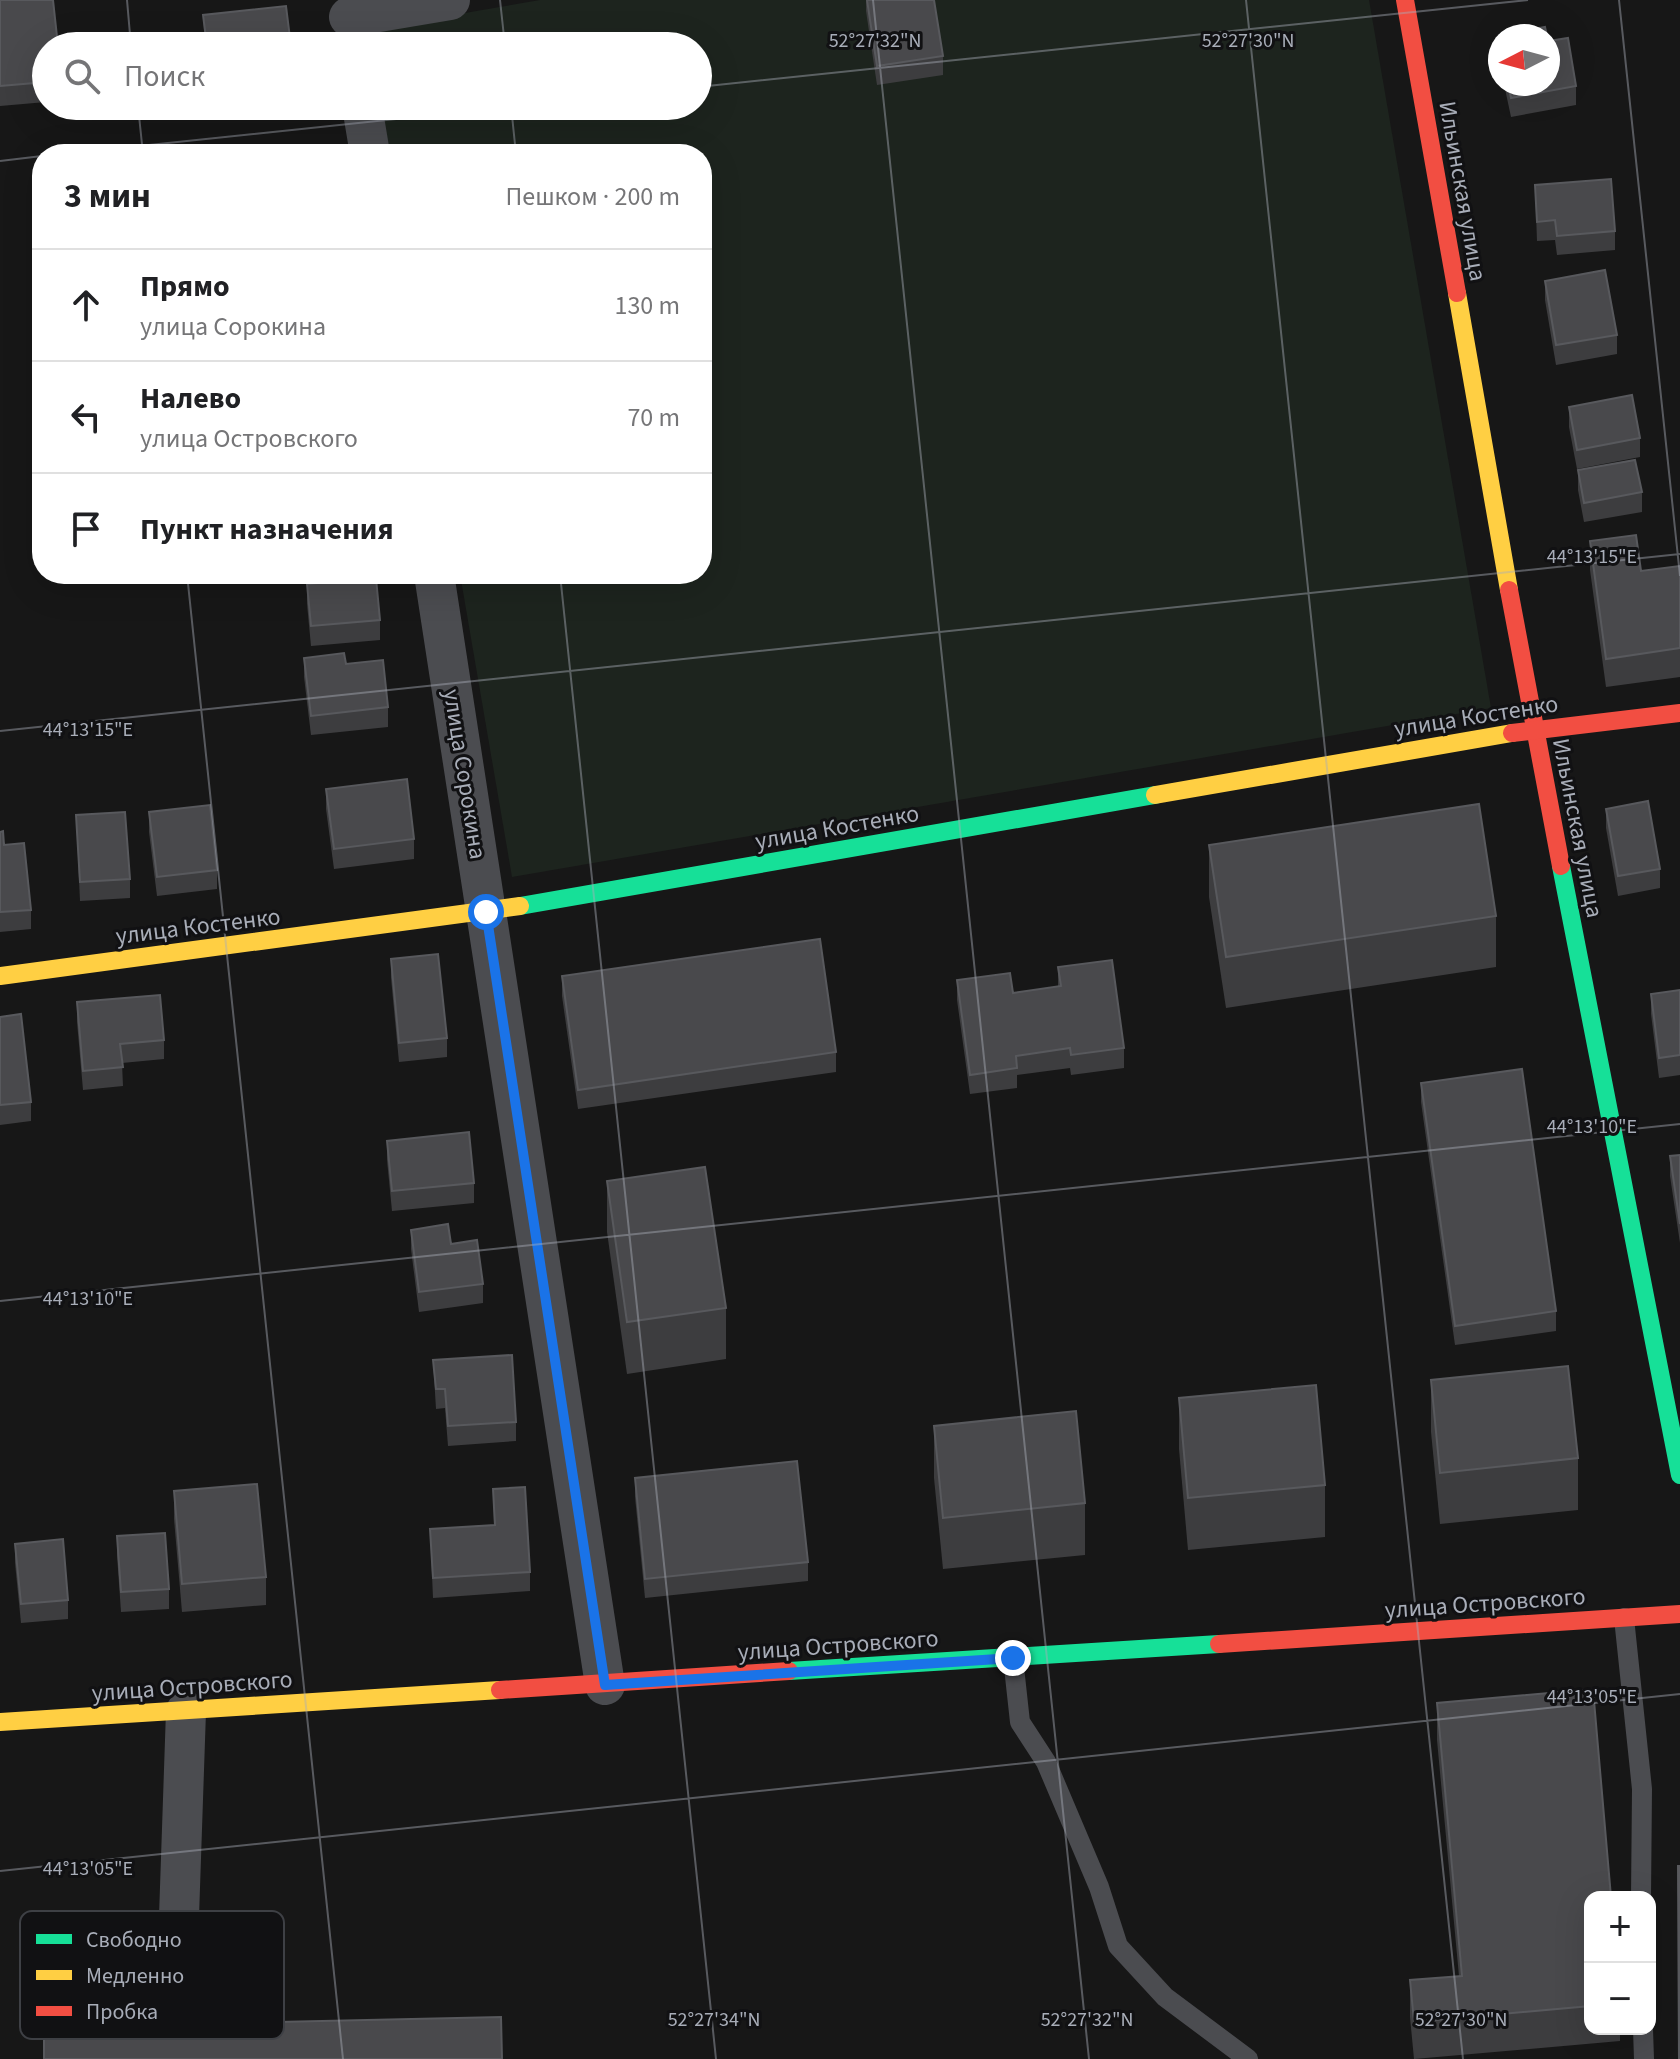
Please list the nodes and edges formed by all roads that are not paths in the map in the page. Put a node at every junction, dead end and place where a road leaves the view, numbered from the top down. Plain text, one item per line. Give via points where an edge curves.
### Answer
1 (450, 0) edge
2 (1405, 0) edge
3 (349, 21) edge
4 (364, 120) edge
5 (368, 144) edge
6 (436, 584) edge
7 (1680, 713) edge
8 (1534, 729) junction
9 (486, 912) junction
10 (0, 976) edge
11 (1680, 1475) edge
12 (1680, 1614) edge
13 (1624, 1618) junction
14 (1013, 1658) junction
15 (605, 1685) junction
16 (186, 1711) junction
17 (0, 1722) edge
18 (1641, 1891) edge
19 (179, 1911) edge
20 (1643, 2035) edge
21 (1248, 2059) edge
22 (1644, 2059) edge

1 - 3 street
2 - 8 street, Ильинская улица
4 - 5 street
6 - 9 street, улица Сорокина
7 - 8 street, улица Костенко
8 - 9 street, улица Костенко
8 - 11 street, Ильинская улица
9 - 10 street, улица Костенко
9 - 15 street, улица Сорокина
12 - 13 street, улица Островского
13 - 14 street, улица Островского
13 - 18 lane via 1642,1789
14 - 15 street, улица Островского
14 - 21 lane via 1020,1722 1046,1762 1118,1946 1165,1997
15 - 16 street, улица Островского
16 - 17 street, улица Островского
16 - 19 street
20 - 22 lane

